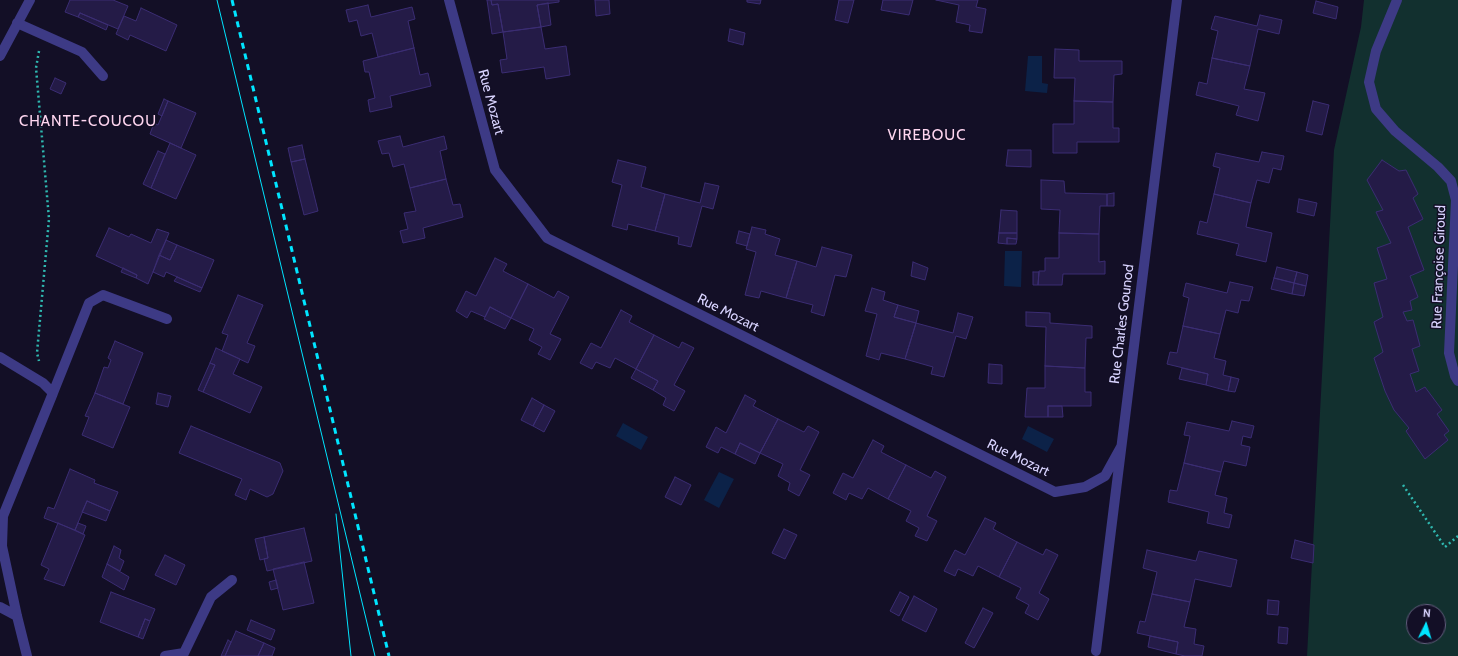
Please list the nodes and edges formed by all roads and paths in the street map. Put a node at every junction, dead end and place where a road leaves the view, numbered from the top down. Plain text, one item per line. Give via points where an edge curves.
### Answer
1 (30, 0) edge
2 (449, 0) edge
3 (1177, 0) edge
4 (1398, 0) edge
5 (17, 23) junction
6 (41, 34) junction
7 (0, 56) edge
8 (103, 76) dead end
9 (167, 319) dead end
10 (0, 357) edge
11 (1458, 381) edge
12 (43, 383) junction
13 (53, 393) junction
14 (1121, 447) junction
15 (1403, 485) dead end
16 (1458, 536) edge
17 (232, 580) dead end
18 (0, 607) edge
19 (17, 616) junction
20 (1096, 651) dead end
21 (27, 656) edge
22 (165, 656) edge

1 - 5 street
2 - 14 street, Rue Mozart via 495,170 546,238 1055,492 1085,487 1105,476
3 - 14 street, Rue Charles Gounod
4 - 11 street, Rue Françoise Giroud via 1376,51 1369,82 1376,110 1395,131 1451,181 1456,200 1449,353
5 - 6 street
5 - 7 street
6 - 8 street via 82,52
6 - 12 path via 36,68 49,219 37,353
9 - 13 street via 103,295 90,303
10 - 12 street
12 - 13 street
13 - 19 street via 3,516 2,546
14 - 20 street, Rue Charles Gounod
15 - 16 path via 1445,547
17 - 22 street via 211,597 184,653
18 - 19 street
19 - 21 street

